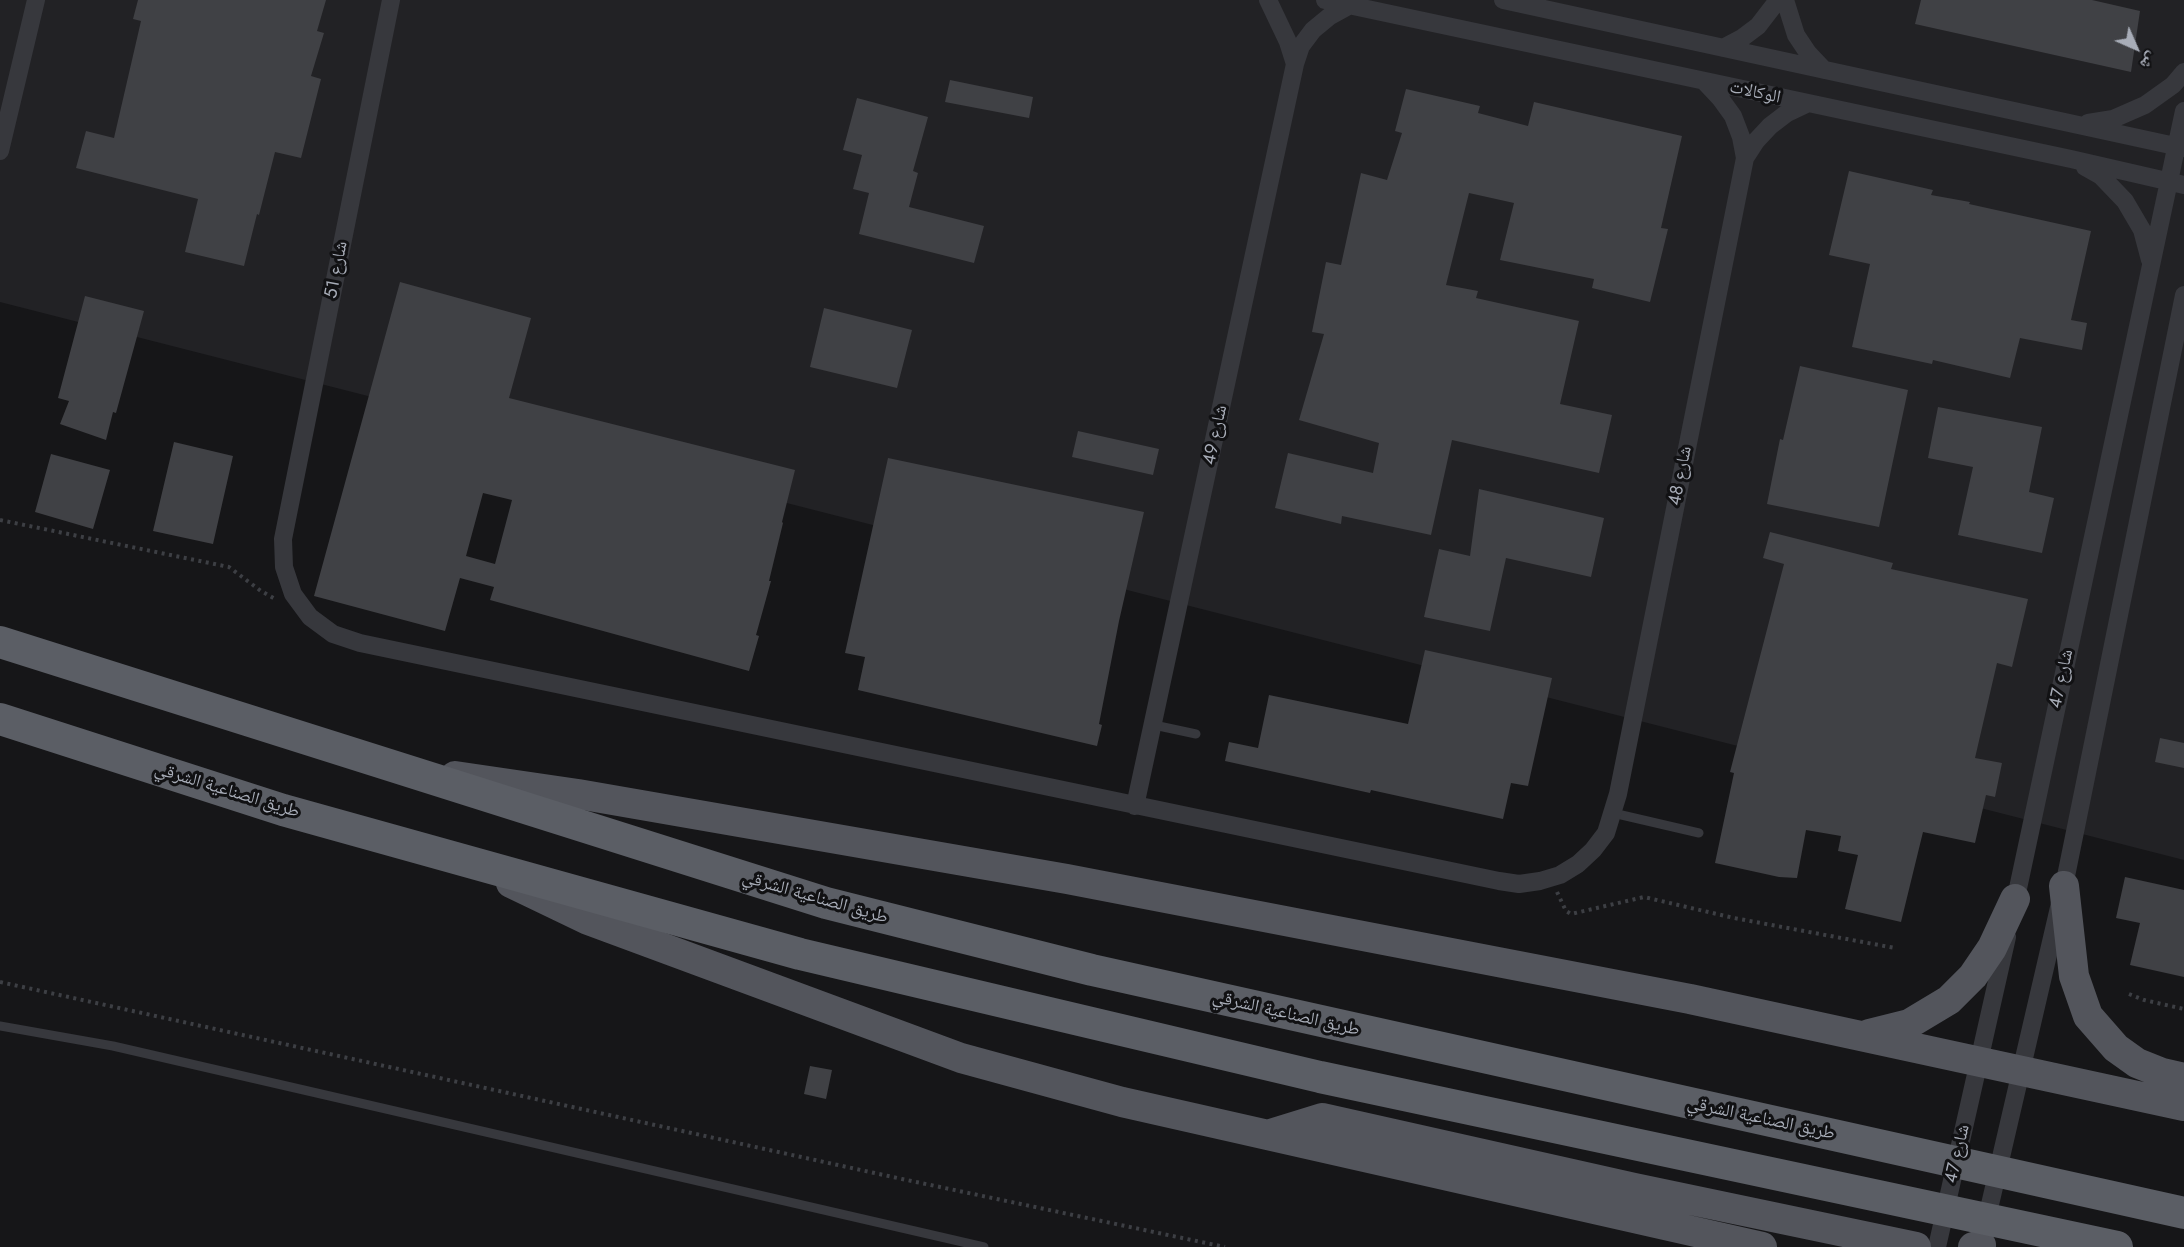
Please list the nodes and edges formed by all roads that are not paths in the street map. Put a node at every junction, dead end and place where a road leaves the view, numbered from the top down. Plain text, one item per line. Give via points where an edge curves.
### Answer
1 (36, 0) edge
2 (391, 0) edge
3 (1268, 0) edge
4 (1325, 0) edge
5 (1503, 0) edge
6 (1779, 0) edge
7 (1785, 0) edge
8 (1350, 5) junction
9 (1723, 48) junction
10 (1295, 64) junction
11 (1824, 70) junction
12 (2184, 72) edge
13 (1705, 82) junction
14 (1806, 104) junction
15 (2184, 111) edge
16 (2079, 125) junction
17 (2180, 147) edge
18 (0, 151) edge
19 (1745, 158) junction
20 (2071, 159) junction
21 (2176, 184) edge
22 (2151, 264) junction
23 (2184, 295) edge
24 (0, 642) edge
25 (0, 719) edge
26 (1154, 725) junction
27 (1196, 734) dead end
28 (401, 768) junction
29 (1135, 806) junction
30 (1613, 813) junction
31 (1699, 833) dead end
32 (457, 857) junction
33 (2064, 886) junction
34 (2015, 899) junction
35 (0, 1026) edge
36 (1859, 1035) junction
37 (1979, 1061) junction
38 (2021, 1071) junction
39 (2184, 1078) edge
40 (2184, 1106) edge
41 (1267, 1135) junction
42 (2184, 1213) edge
43 (1978, 1246) edge
44 (984, 1247) edge
45 (1762, 1247) edge
46 (1916, 1247) edge
47 (1936, 1247) edge
48 (2117, 1247) edge

1 - 18 street
2 - 29 street, شارع 51 via 282,539 284,567 293,594 310,617 333,634 360,643
3 - 10 street
4 - 8 street, الوكالات
5 - 9 street, الوكالات
6 - 9 street via 1758,26
7 - 11 street via 1796,35
8 - 10 street, شارع 49 via 1312,30
8 - 13 street, الوكالات
9 - 11 street, الوكالات
10 - 26 street, شارع 49
11 - 16 street, الوكالات
12 - 16 street via 2145,105 2113,119
13 - 14 street, الوكالات
13 - 19 street, شارع 48 via 1733,116
14 - 19 street, شارع 48 via 1770,126
14 - 20 street, الوكالات
15 - 17 street, شارع 47
16 - 17 street, الوكالات
17 - 21 street, شارع 47
19 - 30 street, شارع 48
20 - 21 street, الوكالات
20 - 22 street via 2101,176 2125,201 2142,230
21 - 22 street, شارع 47
22 - 34 street, شارع 47
23 - 33 street
24 - 28 highway, طريق الصناعية الشرقي
25 - 32 highway, طريق الصناعية الشرقي via 283,810
26 - 27 lane
26 - 29 street, شارع 49
28 - 36 main road, طريق الصناعية الشرقي via 579,794 1067,879
28 - 42 highway, طريق الصناعية الشرقي via 826,903 1092,970
29 - 30 street via 1519,884 1560,875 1578,864 1606,833
30 - 31 lane
32 - 41 main road, طريق الصناعية الشرقي via 588,920 961,1058 1122,1102
32 - 48 highway, طريق الصناعية الشرقي via 800,954 1320,1077
33 - 38 street
33 - 39 main road via 2074,976 2088,1016 2116,1048 2137,1063
34 - 36 main road via 1992,948 1973,976 1949,1000 1909,1024
34 - 37 street, شارع 47
35 - 44 lane via 124,1049
36 - 37 main road, طريق الصناعية الشرقي
37 - 38 main road, طريق الصناعية الشرقي
37 - 47 street, شارع 47
38 - 40 main road, طريق الصناعية الشرقي
38 - 43 street
41 - 45 main road, طريق الصناعية الشرقي
41 - 46 main road via 1322,1118

